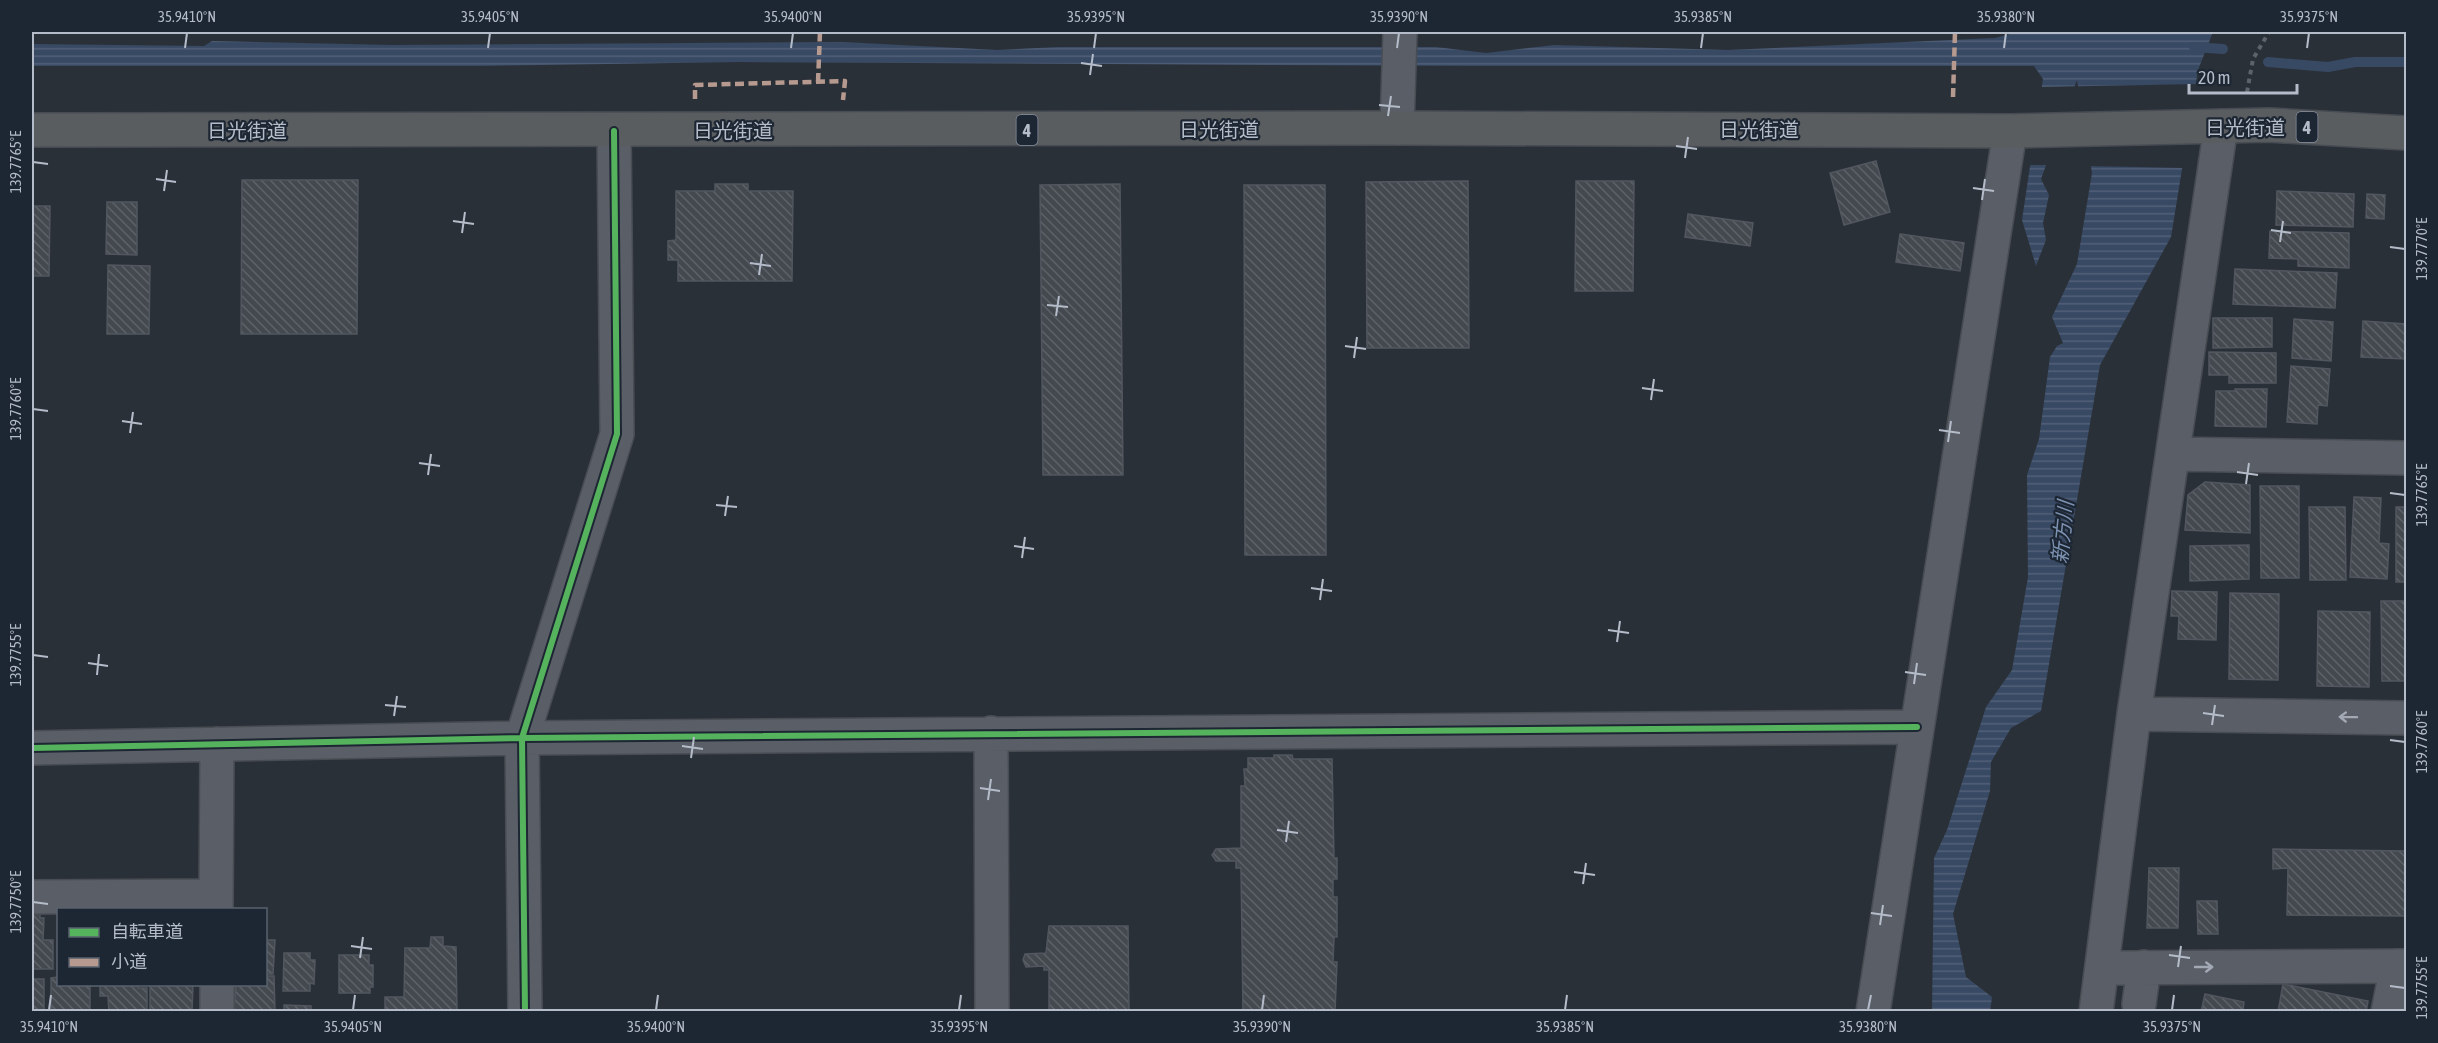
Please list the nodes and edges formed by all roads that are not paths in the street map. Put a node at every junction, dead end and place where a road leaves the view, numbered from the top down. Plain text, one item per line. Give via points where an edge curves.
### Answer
1 (1400, 32) edge
2 (2214, 126) junction
3 (1397, 128) junction
4 (32, 130) edge
5 (2016, 130) junction
6 (614, 131) junction
7 (2406, 133) edge
8 (2174, 454) junction
9 (2406, 458) edge
10 (2134, 714) junction
11 (2406, 718) edge
12 (1917, 727) junction
13 (991, 734) junction
14 (522, 738) junction
15 (217, 744) junction
16 (32, 748) edge
17 (32, 897) edge
18 (216, 903) edge
19 (2402, 966) edge
20 (2144, 967) junction
21 (2103, 968) junction
22 (216, 986) edge
23 (2143, 1002) dead end
24 (2100, 1008) edge
25 (217, 1011) edge
26 (525, 1011) edge
27 (992, 1011) edge
28 (1873, 1011) edge
29 (2388, 1011) edge

1 - 3 street
2 - 5 highway, 日光街道 / 4
2 - 7 highway, 日光街道 / 4 via 2269,125
2 - 8 street
3 - 5 highway, 日光街道 / 4
3 - 6 highway, 日光街道 / 4
4 - 6 highway, 日光街道 / 4
5 - 12 street
6 - 14 street via 617,434
8 - 9 street
8 - 10 street
11 -> 10 street
10 - 21 street
12 - 13 street
12 - 28 street
13 - 14 street
13 - 27 street
14 - 15 street
14 - 26 street
15 - 16 street
15 - 18 street
17 - 18 street
20 -> 19 street
19 - 29 street
20 - 21 street
20 - 23 street
21 - 24 street
22 - 25 street

